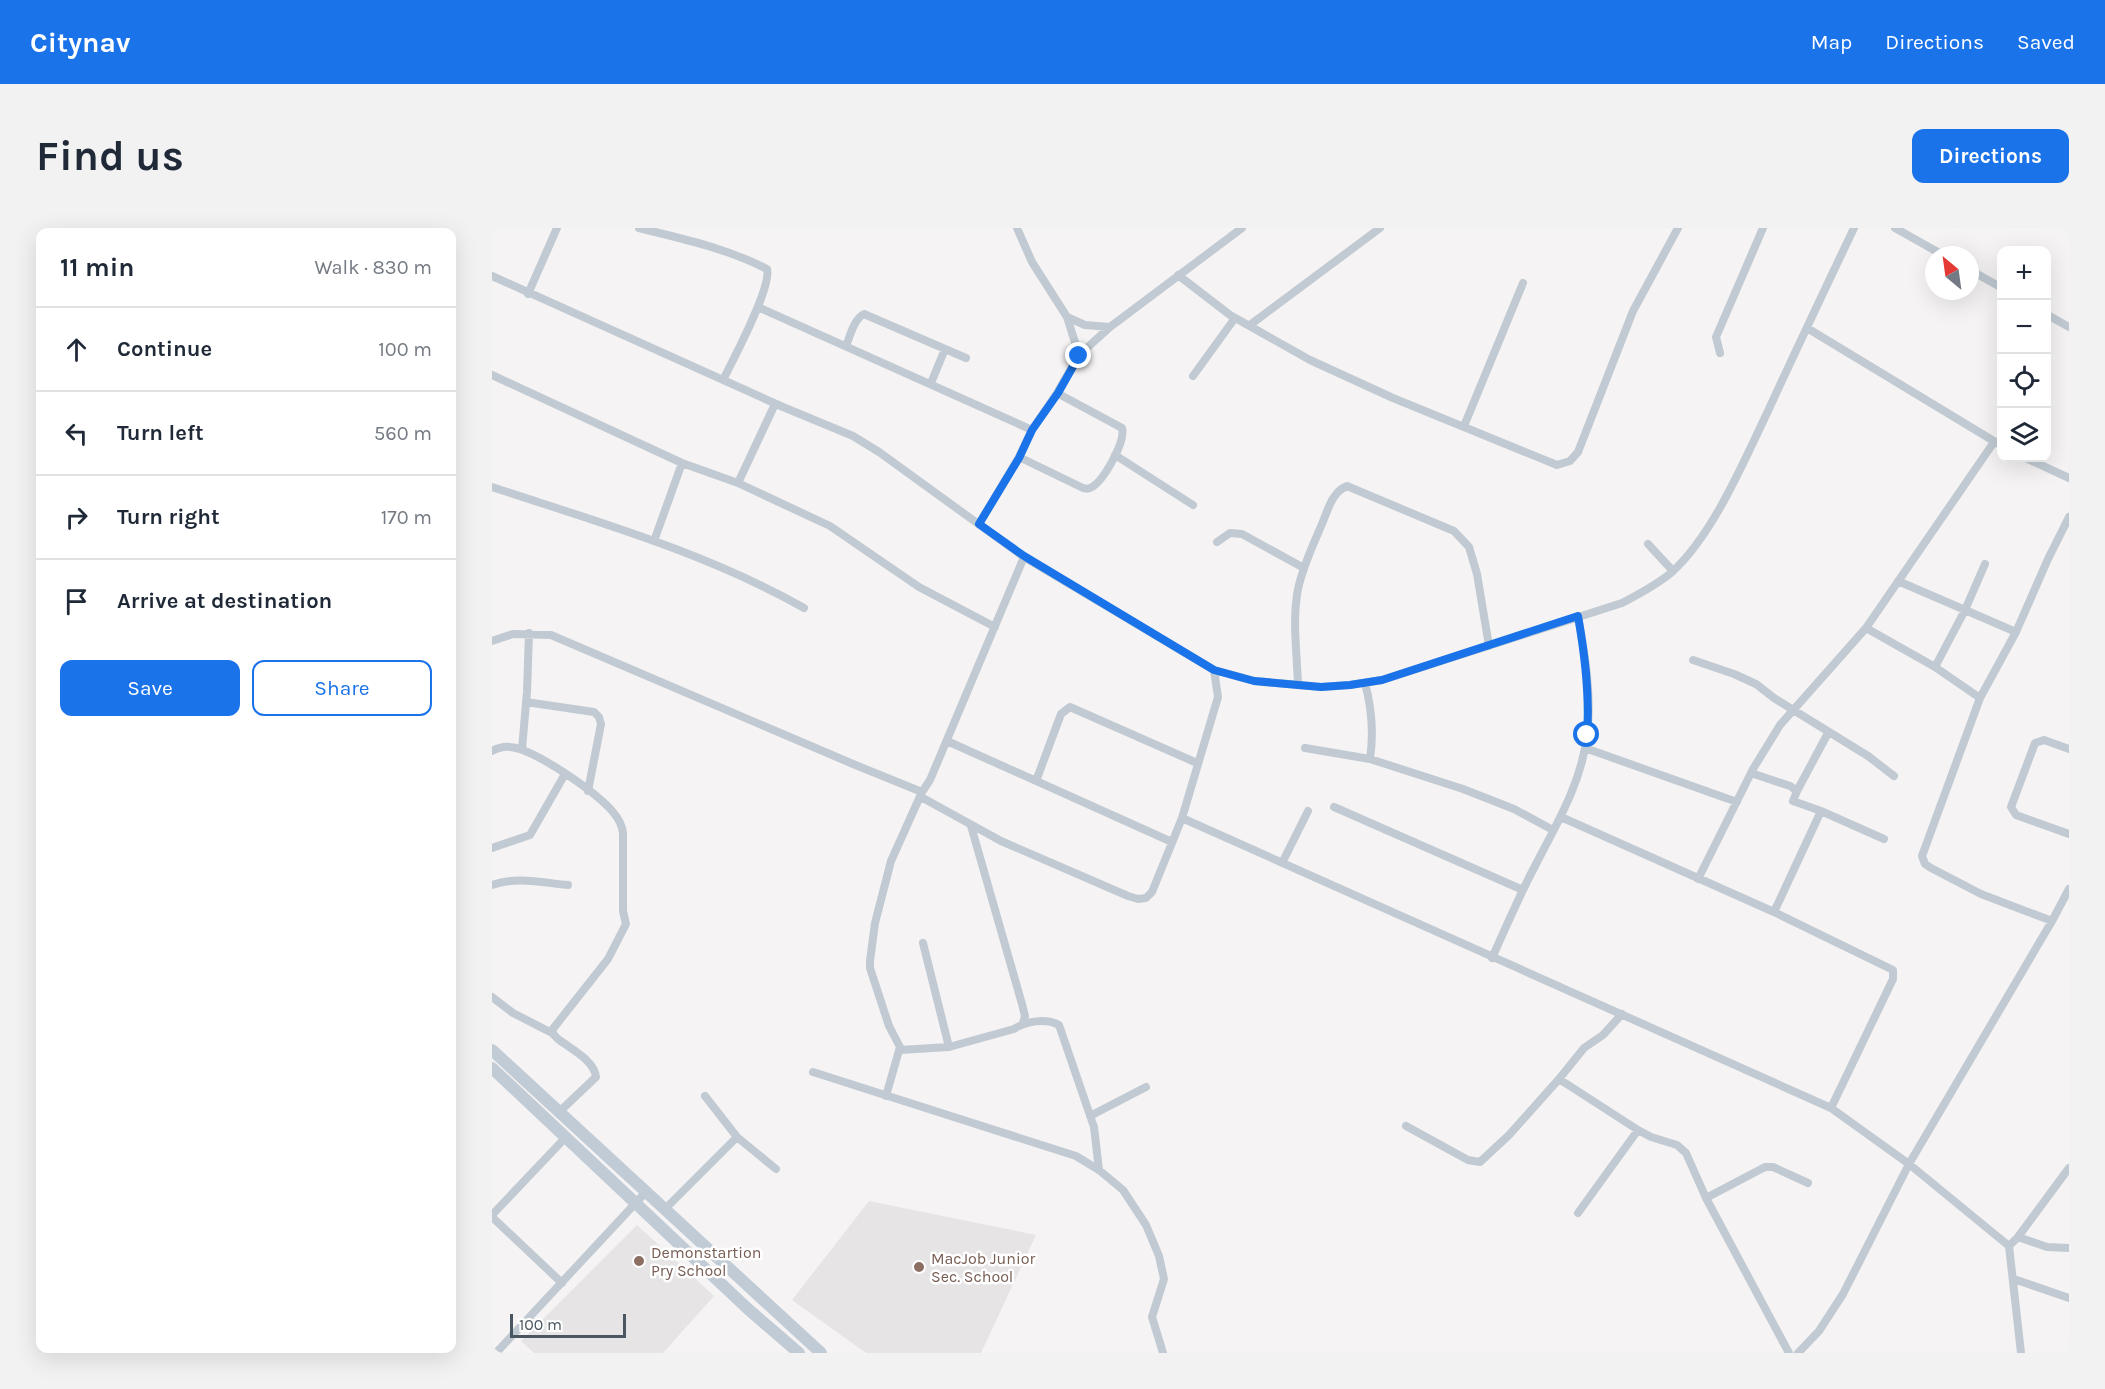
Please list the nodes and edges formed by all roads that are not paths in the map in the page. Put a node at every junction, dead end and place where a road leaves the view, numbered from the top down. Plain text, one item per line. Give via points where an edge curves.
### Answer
1 (557, 228) edge
2 (639, 228) edge
3 (1017, 228) edge
4 (1242, 228) edge
5 (1380, 228) edge
6 (1678, 228) edge
7 (1763, 228) edge
8 (1854, 228) edge
9 (1895, 228) edge
10 (1927, 246) edge
11 (1178, 275) junction
12 (1979, 275) edge
13 (492, 276) edge
14 (1522, 283) dead end
15 (1997, 286) edge
16 (528, 294) junction
17 (758, 307) junction
18 (1067, 317) junction
19 (2051, 317) edge
20 (1235, 318) junction
21 (1250, 325) junction
22 (1110, 327) junction
23 (2069, 327) edge
24 (1807, 328) junction
25 (846, 346) junction
26 (945, 349) junction
27 (1720, 353) dead end
28 (1079, 356) junction
29 (966, 358) dead end
30 (492, 375) edge
31 (1193, 376) dead end
32 (723, 381) junction
33 (931, 383) junction
34 (1058, 393) junction
35 (775, 404) junction
36 (1464, 426) junction
37 (1032, 430) junction
38 (1997, 443) edge
39 (1997, 445) edge
40 (1115, 455) junction
41 (1019, 458) junction
42 (2035, 462) edge
43 (682, 463) junction
44 (2069, 478) edge
45 (738, 483) junction
46 (492, 487) edge
47 (1193, 505) dead end
48 (2069, 517) edge
49 (979, 524) junction
50 (654, 541) junction
51 (1218, 542) dead end
52 (1648, 544) dead end
53 (1024, 556) junction
54 (1985, 564) dead end
55 (1304, 568) junction
56 (1673, 571) junction
57 (1898, 581) junction
58 (804, 608) dead end
59 (1965, 610) junction
60 (1578, 616) junction
61 (995, 627) junction
62 (1866, 628) junction
63 (2016, 632) junction
64 (529, 633) junction
65 (492, 640) edge
66 (1489, 646) junction
67 (1693, 660) dead end
68 (1935, 667) junction
69 (1214, 670) junction
70 (1365, 683) junction
71 (1298, 685) junction
72 (1980, 698) junction
73 (526, 702) junction
74 (1793, 710) junction
75 (1828, 733) junction
76 (947, 741) junction
77 (1305, 748) dead end
78 (1585, 748) junction
79 (2069, 748) edge
80 (522, 749) junction
81 (492, 751) edge
82 (1371, 759) junction
83 (1197, 763) junction
84 (1751, 773) junction
85 (565, 774) junction
86 (1894, 776) dead end
87 (1036, 781) junction
88 (588, 791) junction
89 (1797, 791) junction
90 (922, 795) junction
91 (1737, 802) junction
92 (1334, 807) dead end
93 (1308, 811) dead end
94 (1821, 811) junction
95 (1561, 817) junction
96 (1182, 818) junction
97 (971, 826) junction
98 (1553, 830) junction
99 (2069, 834) edge
100 (1884, 839) dead end
101 (1172, 842) junction
102 (492, 848) edge
103 (1282, 863) junction
104 (1698, 879) junction
105 (492, 885) edge
106 (568, 885) dead end
107 (2069, 889) edge
108 (1523, 890) junction
109 (1774, 912) junction
110 (2052, 921) junction
111 (923, 943) dead end
112 (1492, 958) junction
113 (492, 997) edge
114 (1622, 1014) junction
115 (1023, 1023) junction
116 (552, 1033) junction
117 (949, 1047) junction
118 (492, 1050) edge
119 (900, 1050) junction
120 (492, 1068) edge
121 (813, 1072) dead end
122 (1559, 1079) junction
123 (1146, 1087) dead end
124 (705, 1096) dead end
125 (886, 1096) junction
126 (1831, 1108) junction
127 (558, 1113) junction
128 (1090, 1116) junction
129 (1406, 1126) dead end
130 (1638, 1130) junction
131 (567, 1137) junction
132 (737, 1137) junction
133 (1909, 1164) junction
134 (2069, 1168) edge
135 (776, 1169) dead end
136 (1100, 1170) junction
137 (1808, 1183) dead end
138 (645, 1193) junction
139 (1706, 1198) junction
140 (636, 1203) junction
141 (664, 1210) junction
142 (1578, 1213) dead end
143 (492, 1216) edge
144 (2018, 1237) junction
145 (2009, 1246) junction
146 (2069, 1248) edge
147 (2014, 1279) junction
148 (562, 1283) junction
149 (2069, 1298) edge
150 (496, 1353) edge
151 (799, 1353) edge
152 (821, 1353) edge
153 (1163, 1353) edge
154 (1789, 1353) edge
155 (1798, 1353) edge
156 (2021, 1353) edge

1 - 16 street
2 - 17 street via 711,246 767,269 769,276
3 - 18 street via 1032,262
4 - 11 street
5 - 21 street
6 - 36 street via 1633,311 1578,452 1570,461 1557,465
7 - 27 street via 1716,337
8 - 24 street
9 - 10 street
11 - 20 street
11 - 22 street
12 - 15 street
13 - 16 street
14 - 36 street
16 - 32 street
17 - 25 street
17 - 32 street
18 - 22 street via 1085,325
18 - 28 street
19 - 23 street
20 - 21 street
20 - 31 street
21 - 36 street via 1310,360
22 - 28 street
24 - 38 street
24 - 56 street via 1720,506
25 - 26 street via 856,321 864,314
25 - 33 street
26 - 29 street
26 - 33 street
28 - 34 street
30 - 43 street
32 - 35 street
33 - 37 street
34 - 37 street
34 - 40 street via 1122,428
35 - 45 street
35 - 49 street via 853,436
37 - 41 street
39 - 57 street
40 - 41 street via 1090,489
40 - 47 street
41 - 49 street
42 - 44 street
43 - 45 street
43 - 50 street
45 - 61 street via 830,526 919,587
46 - 50 street
48 - 63 street
49 - 53 street
50 - 58 street
51 - 55 street via 1230,533 1242,534
52 - 56 street
53 - 61 street
53 - 69 street
54 - 59 street
55 - 66 street via 1329,507 1341,489 1347,486 1404,509 1454,531 1469,547
55 - 71 street via 1295,612
56 - 60 street via 1622,603
57 - 59 street
57 - 62 street
59 - 63 street
59 - 68 street
60 - 66 street
60 - 78 street via 1589,710
61 - 76 street
62 - 68 street
62 - 74 street
63 - 72 street
64 - 65 street
64 - 73 street
64 - 90 street via 551,635
66 - 70 street
67 - 74 street via 1756,684
68 - 72 street
69 - 71 street via 1254,681
69 - 83 street via 1218,697
70 - 71 street
70 - 82 street via 1373,726
72 - 110 street via 1922,856 1931,868 1981,894
73 - 80 street
73 - 88 street via 594,712 599,717 601,724
74 - 75 street
74 - 84 street via 1780,724
75 - 86 street
75 - 89 street
76 - 87 street
76 - 90 street
77 - 82 street
78 - 91 street
78 - 95 street
79 - 99 street via 2044,740 2035,743 2011,807 2016,815
80 - 81 street via 501,747
80 - 85 street
82 - 98 street via 1463,789
83 - 87 street via 1070,707 1061,714
83 - 96 street
84 - 89 street
84 - 91 street
85 - 88 street
85 - 102 street via 530,835
87 - 101 street
88 - 116 street via 621,823 626,924 608,959
89 - 94 street via 1793,801
90 - 97 street
90 - 119 street via 891,861 870,961
91 - 104 street
92 - 108 street
93 - 103 street
94 - 100 street
94 - 109 street
95 - 98 street
95 - 104 street
96 - 101 street
96 - 103 street
97 - 101 street via 1138,899 1152,892
97 - 115 street via 1022,1004
98 - 108 street
103 - 112 street
104 - 109 street
105 - 106 street via 519,880
107 - 110 street
108 - 112 street
109 - 126 street via 1893,970 1893,979
110 - 133 street
111 - 117 street
112 - 114 street
113 - 116 street via 519,1017
114 - 122 street via 1584,1048
114 - 126 street
115 - 117 street
115 - 128 street via 1059,1025
116 - 127 street via 588,1062 596,1074
117 - 119 street
118 - 127 main road
119 - 125 street
120 - 131 main road
121 - 125 street
122 - 129 street via 1480,1162 1468,1160
122 - 130 street
123 - 128 street
124 - 132 street
125 - 136 street via 1076,1156
126 - 133 street
127 - 138 main road
128 - 136 street
130 - 139 street via 1686,1152
130 - 142 street
131 - 140 main road
131 - 143 street
132 - 135 street
132 - 141 street
133 - 145 street
133 - 155 street via 1843,1294 1819,1331
134 - 144 street
136 - 153 street via 1123,1190 1146,1225 1159,1256 1164,1279 1152,1317
137 - 139 street via 1765,1167
138 - 140 street
138 - 141 main road
139 - 154 street
140 - 148 street
140 - 151 main road
141 - 152 main road
143 - 148 street
144 - 145 street
144 - 146 street via 2047,1247
145 - 147 street
147 - 149 street
147 - 156 street
148 - 150 street

